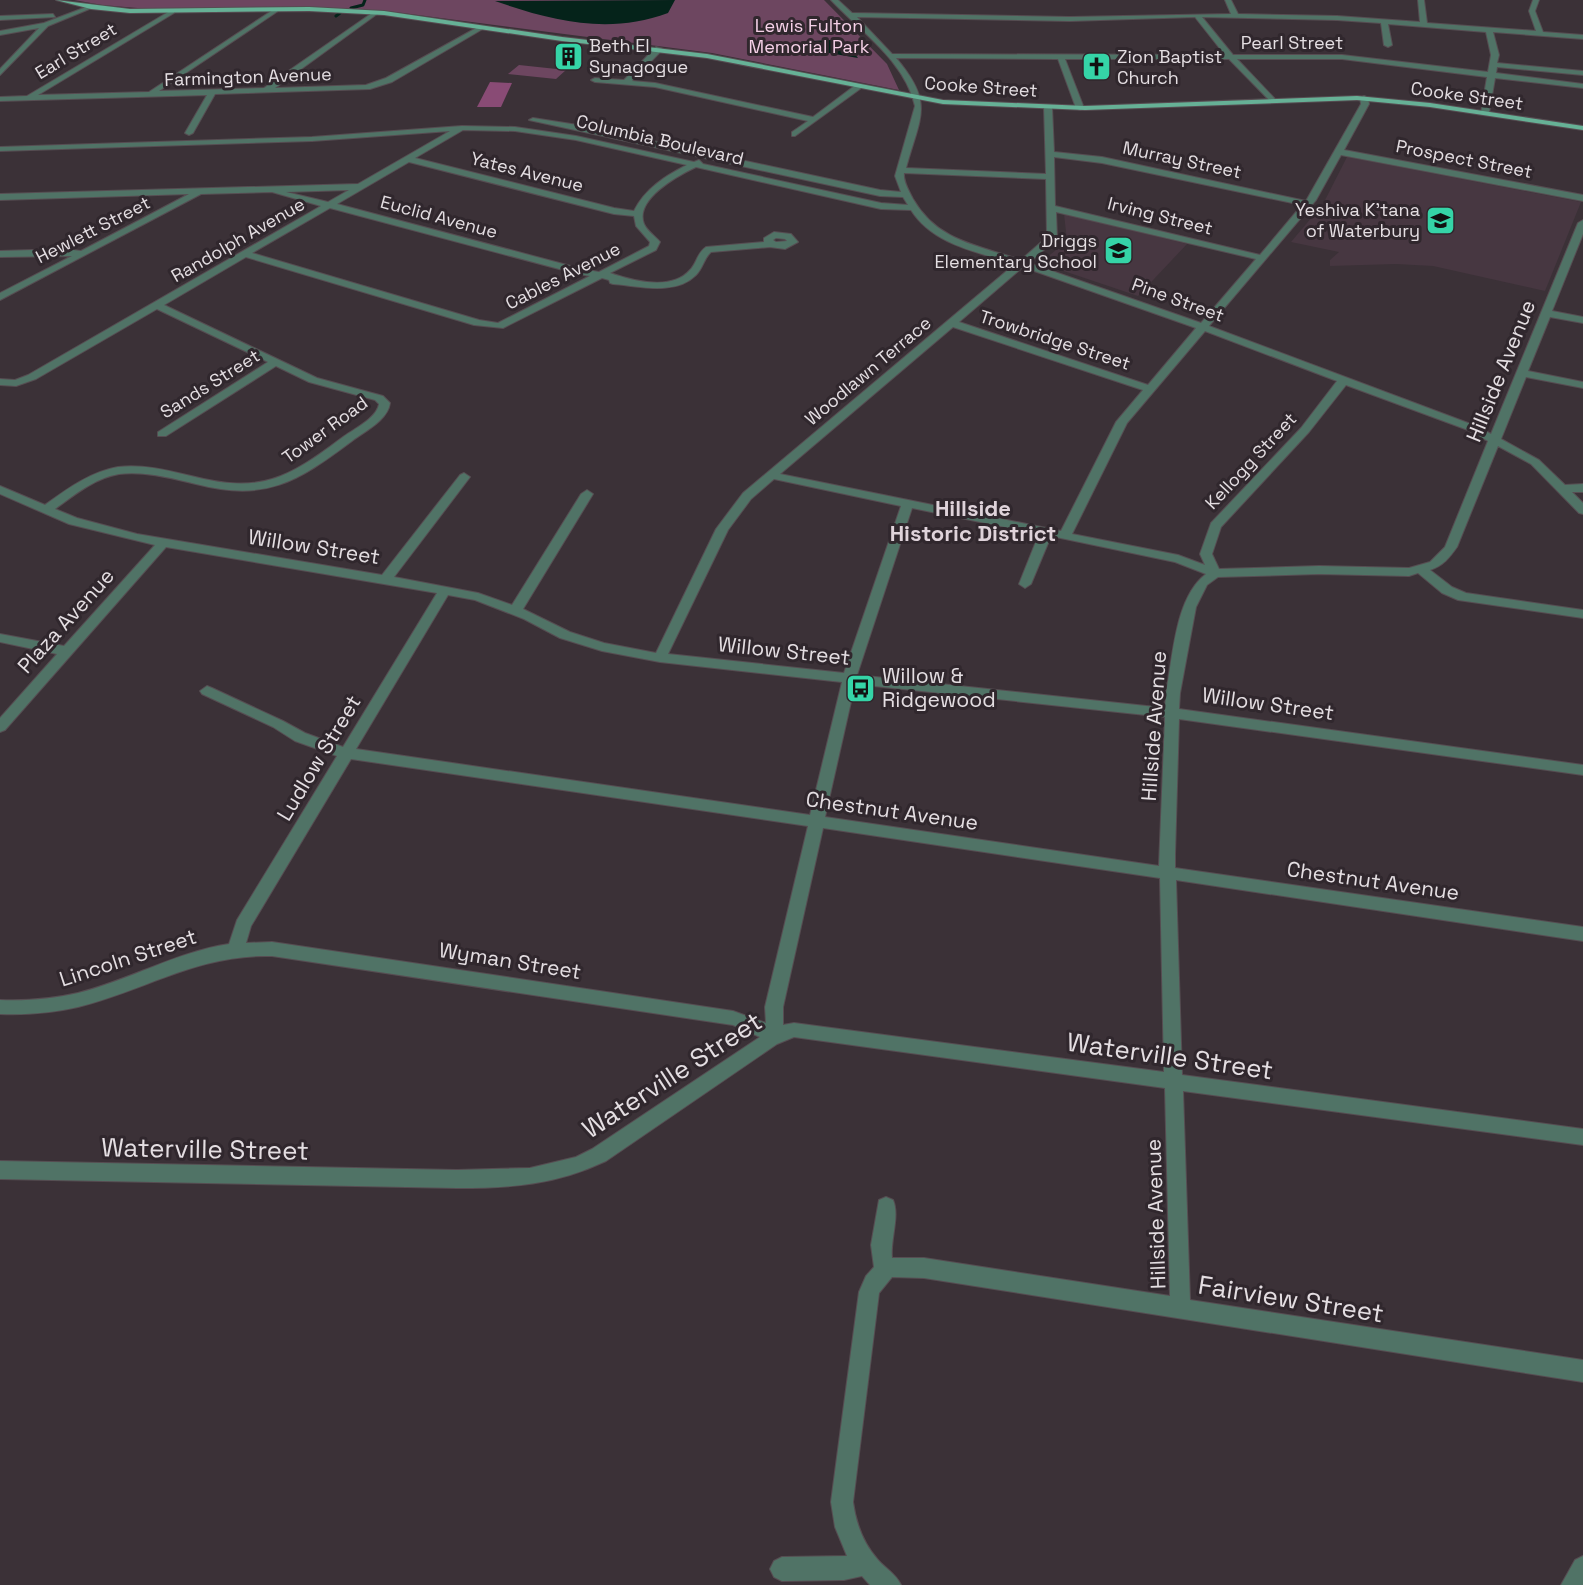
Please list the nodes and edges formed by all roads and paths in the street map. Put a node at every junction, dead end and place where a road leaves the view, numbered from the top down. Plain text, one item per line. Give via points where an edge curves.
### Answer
1 (58, 0) edge
2 (834, 0) edge
3 (1228, 0) edge
4 (1421, 0) edge
5 (1536, 0) edge
6 (91, 7) junction
7 (276, 10) junction
8 (172, 12) junction
9 (375, 13) junction
10 (68, 15) junction
11 (849, 15) junction
12 (1198, 16) junction
13 (1236, 16) junction
14 (0, 18) edge
15 (1384, 22) junction
16 (46, 25) junction
17 (1424, 25) junction
18 (482, 27) junction
19 (1489, 30) junction
20 (0, 33) edge
21 (1539, 34) junction
22 (1583, 37) edge
23 (1388, 45) dead end
24 (659, 50) junction
25 (891, 56) junction
26 (1061, 57) junction
27 (1231, 57) junction
28 (1494, 65) junction
29 (1583, 73) edge
30 (0, 74) edge
31 (1492, 75) junction
32 (595, 80) dead end
33 (626, 82) junction
34 (860, 86) junction
35 (1583, 86) edge
36 (264, 91) junction
37 (212, 93) junction
38 (149, 95) junction
39 (27, 98) junction
40 (918, 98) junction
41 (1364, 98) junction
42 (0, 99) edge
43 (1272, 101) junction
44 (1048, 107) junction
45 (1080, 108) junction
46 (1485, 113) junction
47 (450, 119) dead end
48 (523, 120) dead end
49 (814, 120) junction
50 (417, 122) dead end
51 (464, 123) junction
52 (397, 128) junction
53 (1583, 128) edge
54 (317, 129) dead end
55 (250, 131) dead end
56 (199, 132) dead end
57 (178, 133) dead end
58 (189, 133) junction
59 (795, 134) dead end
60 (88, 136) dead end
61 (244, 141) junction
62 (81, 146) junction
63 (0, 149) edge
64 (1339, 152) junction
65 (1049, 154) junction
66 (716, 157) junction
67 (408, 159) junction
68 (696, 164) junction
69 (900, 170) junction
70 (1050, 177) junction
71 (361, 187) junction
72 (270, 188) junction
73 (199, 190) junction
74 (906, 195) junction
75 (0, 197) edge
76 (1583, 198) edge
77 (1308, 204) junction
78 (329, 205) junction
79 (914, 208) junction
80 (1051, 208) junction
81 (638, 214) junction
82 (1583, 223) edge
83 (770, 244) dead end
84 (0, 254) edge
85 (83, 254) junction
86 (245, 254) junction
87 (1262, 258) junction
88 (1576, 260) edge
89 (1022, 264) junction
90 (599, 276) junction
91 (0, 297) edge
92 (157, 305) junction
93 (1547, 313) junction
94 (1583, 320) edge
95 (951, 323) junction
96 (1203, 327) junction
97 (275, 362) junction
98 (1522, 373) junction
99 (1344, 380) junction
100 (0, 382) edge
101 (1583, 385) edge
102 (1150, 389) junction
103 (162, 434) dead end
104 (1496, 440) junction
105 (770, 475) junction
106 (464, 477) dead end
107 (1583, 488) edge
108 (1563, 489) junction
109 (0, 490) edge
110 (587, 494) dead end
111 (907, 505) junction
112 (45, 510) junction
113 (1583, 510) edge
114 (1046, 533) junction
115 (1065, 536) junction
116 (163, 543) junction
117 (1422, 570) junction
118 (1215, 573) junction
119 (386, 579) junction
120 (1025, 584) dead end
121 (446, 590) junction
122 (515, 610) junction
123 (1583, 614) edge
124 (0, 638) edge
125 (68, 651) junction
126 (660, 658) junction
127 (849, 679) junction
128 (207, 691) dead end
129 (1172, 712) junction
130 (0, 727) edge
131 (346, 753) junction
132 (1583, 770) edge
133 (817, 822) junction
134 (1168, 873) junction
135 (1583, 934) edge
136 (235, 951) junction
137 (0, 1007) edge
138 (775, 1036) junction
139 (1174, 1082) junction
140 (1583, 1137) edge
141 (0, 1170) edge
142 (886, 1206) dead end
143 (884, 1270) junction
144 (1180, 1310) junction
145 (1583, 1371) edge
146 (866, 1564) junction
147 (1583, 1568) edge
148 (782, 1569) dead end
149 (889, 1585) edge
150 (1574, 1585) edge

1 - 6 main road, Cooke Street
2 - 11 street
3 - 13 street
4 - 17 street
5 - 21 street via 1532,11
6 - 8 main road, Cooke Street
6 - 10 street
7 - 8 main road, Cooke Street
7 - 9 main road, Cooke Street
7 - 38 street
8 - 39 street, Earl Street
9 - 18 main road, Cooke Street
9 - 36 street
10 - 14 street
10 - 16 street
11 - 12 street via 1070,20
11 - 25 street
12 - 13 street
12 - 27 street
13 - 15 street
15 - 17 street
15 - 23 street
16 - 20 street
16 - 30 street
17 - 19 street
18 - 24 main road, Cooke Street
18 - 36 street, Farmington Avenue via 376,85
19 - 21 street
19 - 28 street
21 - 22 street
24 - 33 street
24 - 34 main road, Cooke Street
25 - 26 street, Pearl Street
25 - 40 street
26 - 27 street, Pearl Street
26 - 45 street
27 - 31 street, Pearl Street via 1342,57
27 - 43 street
28 - 29 street
28 - 31 street
31 - 35 street, Pearl Street
31 - 46 street
32 - 33 street
33 - 49 street
34 - 40 main road, Cooke Street
34 - 49 street
36 - 37 street, Farmington Avenue
37 - 38 street, Farmington Avenue
37 - 58 street
38 - 39 street, Farmington Avenue
39 - 42 street, Farmington Avenue
40 - 44 main road, Cooke Street
40 - 69 street
41 - 43 main road, Cooke Street
41 - 46 main road, Cooke Street
41 - 64 street via 1365,104
43 - 45 main road, Cooke Street
44 - 45 main road, Cooke Street
44 - 65 street, Woodlawn Terrace
46 - 53 main road, Cooke Street
47 - 51 street, Columbia Boulevard
48 - 66 street, Columbia Boulevard via 579,127
49 - 59 street
50 - 52 street, Columbia Boulevard
51 - 52 street, Columbia Boulevard
51 - 67 street, Randolph Avenue
51 - 68 street, Columbia Boulevard via 552,133
52 - 54 street, Columbia Boulevard
52 - 61 street, Columbia Boulevard via 331,138
55 - 61 street
56 - 58 street
57 - 58 street
60 - 62 street
61 - 62 street, Columbia Boulevard
62 - 63 street, Columbia Boulevard
64 - 76 street, Prospect Street
64 - 77 street
65 - 70 street, Woodlawn Terrace
65 - 77 street, Murray Street via 1098,159
66 - 68 street
66 - 74 street, Columbia Boulevard via 880,193
67 - 71 street, Randolph Avenue
67 - 81 street, Yates Avenue
68 - 79 street, Columbia Boulevard via 881,206
68 - 81 street via 648,195
69 - 70 street
69 - 74 street, Pine Street via 899,180
70 - 80 street, Woodlawn Terrace
71 - 72 street, Euclid Avenue
71 - 78 street, Randolph Avenue
72 - 73 street, Euclid Avenue
72 - 78 street, Euclid Avenue
73 - 75 street, Euclid Avenue
73 - 85 street, Hewlett Street
74 - 79 street, Pine Street
77 - 87 street
78 - 86 street, Randolph Avenue
78 - 90 street, Euclid Avenue
79 - 89 street, Pine Street via 935,233
80 - 87 street, Irving Street
80 - 89 street, Woodlawn Terrace via 1052,238
81 - 90 street, Cables Avenue via 639,225 655,242 654,247
82 - 88 street, Hillside Avenue
83 - 90 street, Euclid Avenue via 709,249 702,254 693,273 674,282 651,285
84 - 85 street
85 - 91 street, Hewlett Street
86 - 90 street, Cables Avenue via 490,326 509,322
86 - 92 street, Randolph Avenue
87 - 96 street
88 - 93 street, Hillside Avenue
89 - 95 street, Woodlawn Terrace
89 - 96 street, Pine Street
92 - 97 street, Tower Road
92 - 100 street, Randolph Avenue via 20,382
93 - 94 street
93 - 98 street, Hillside Avenue
95 - 102 street, Trowbridge Street
95 - 105 street, Woodlawn Terrace
96 - 99 street, Pine Street
96 - 102 street
97 - 103 street, Sands Street
97 - 112 street, Tower Road via 331,386 379,398 385,403 384,409 309,467 281,482 232,488 157,471 127,470 99,476
98 - 101 street
98 - 104 street, Hillside Avenue
99 - 104 street, Pine Street
99 - 118 street, Kellogg Street via 1305,430 1215,526 1206,554
102 - 115 street via 1119,427
104 - 108 street, Pine Street via 1535,462
104 - 117 street, Hillside Avenue via 1449,550
105 - 111 street
105 - 126 street, Woodlawn Terrace via 727,521
106 - 119 street
107 - 108 street
108 - 113 street, Pine Street
109 - 112 street, Willow Street
110 - 122 street
111 - 114 street
111 - 127 street
112 - 116 street, Willow Street via 106,531
114 - 115 street
114 - 120 street
115 - 118 street via 1179,559
116 - 119 street, Willow Street
116 - 125 street, Plaza Avenue
117 - 118 street
117 - 123 street via 1463,597
118 - 129 street, Hillside Avenue via 1198,587 1186,613
119 - 121 street, Willow Street
121 - 122 street, Willow Street
121 - 131 street, Ludlow Street
122 - 126 street, Willow Street via 593,644
124 - 125 street
125 - 130 street, Plaza Avenue
126 - 127 street, Willow Street
127 - 129 street, Willow Street
127 - 133 street
128 - 131 street, Chestnut Avenue via 300,737
129 - 132 street, Willow Street
129 - 134 street, Hillside Avenue
131 - 133 street, Chestnut Avenue
131 - 136 street, Ludlow Street via 243,925
133 - 134 street, Chestnut Avenue
133 - 138 street via 774,1007
134 - 135 street, Chestnut Avenue
134 - 139 street, Hillside Avenue
136 - 137 street, Lincoln Street via 206,955 74,1003
136 - 138 street, Wyman Street via 284,950 733,1018
138 - 139 street, Waterville Street via 804,1031
138 - 141 street, Waterville Street via 599,1155 570,1169 541,1176 469,1179
139 - 140 street, Waterville Street
139 - 144 street, Hillside Avenue
142 - 143 street via 881,1245
143 - 144 street, Fairview Street via 898,1266 924,1269
143 - 146 street via 869,1292 842,1502 845,1525
144 - 145 street, Fairview Street
146 - 148 street
146 - 149 street
147 - 150 street

